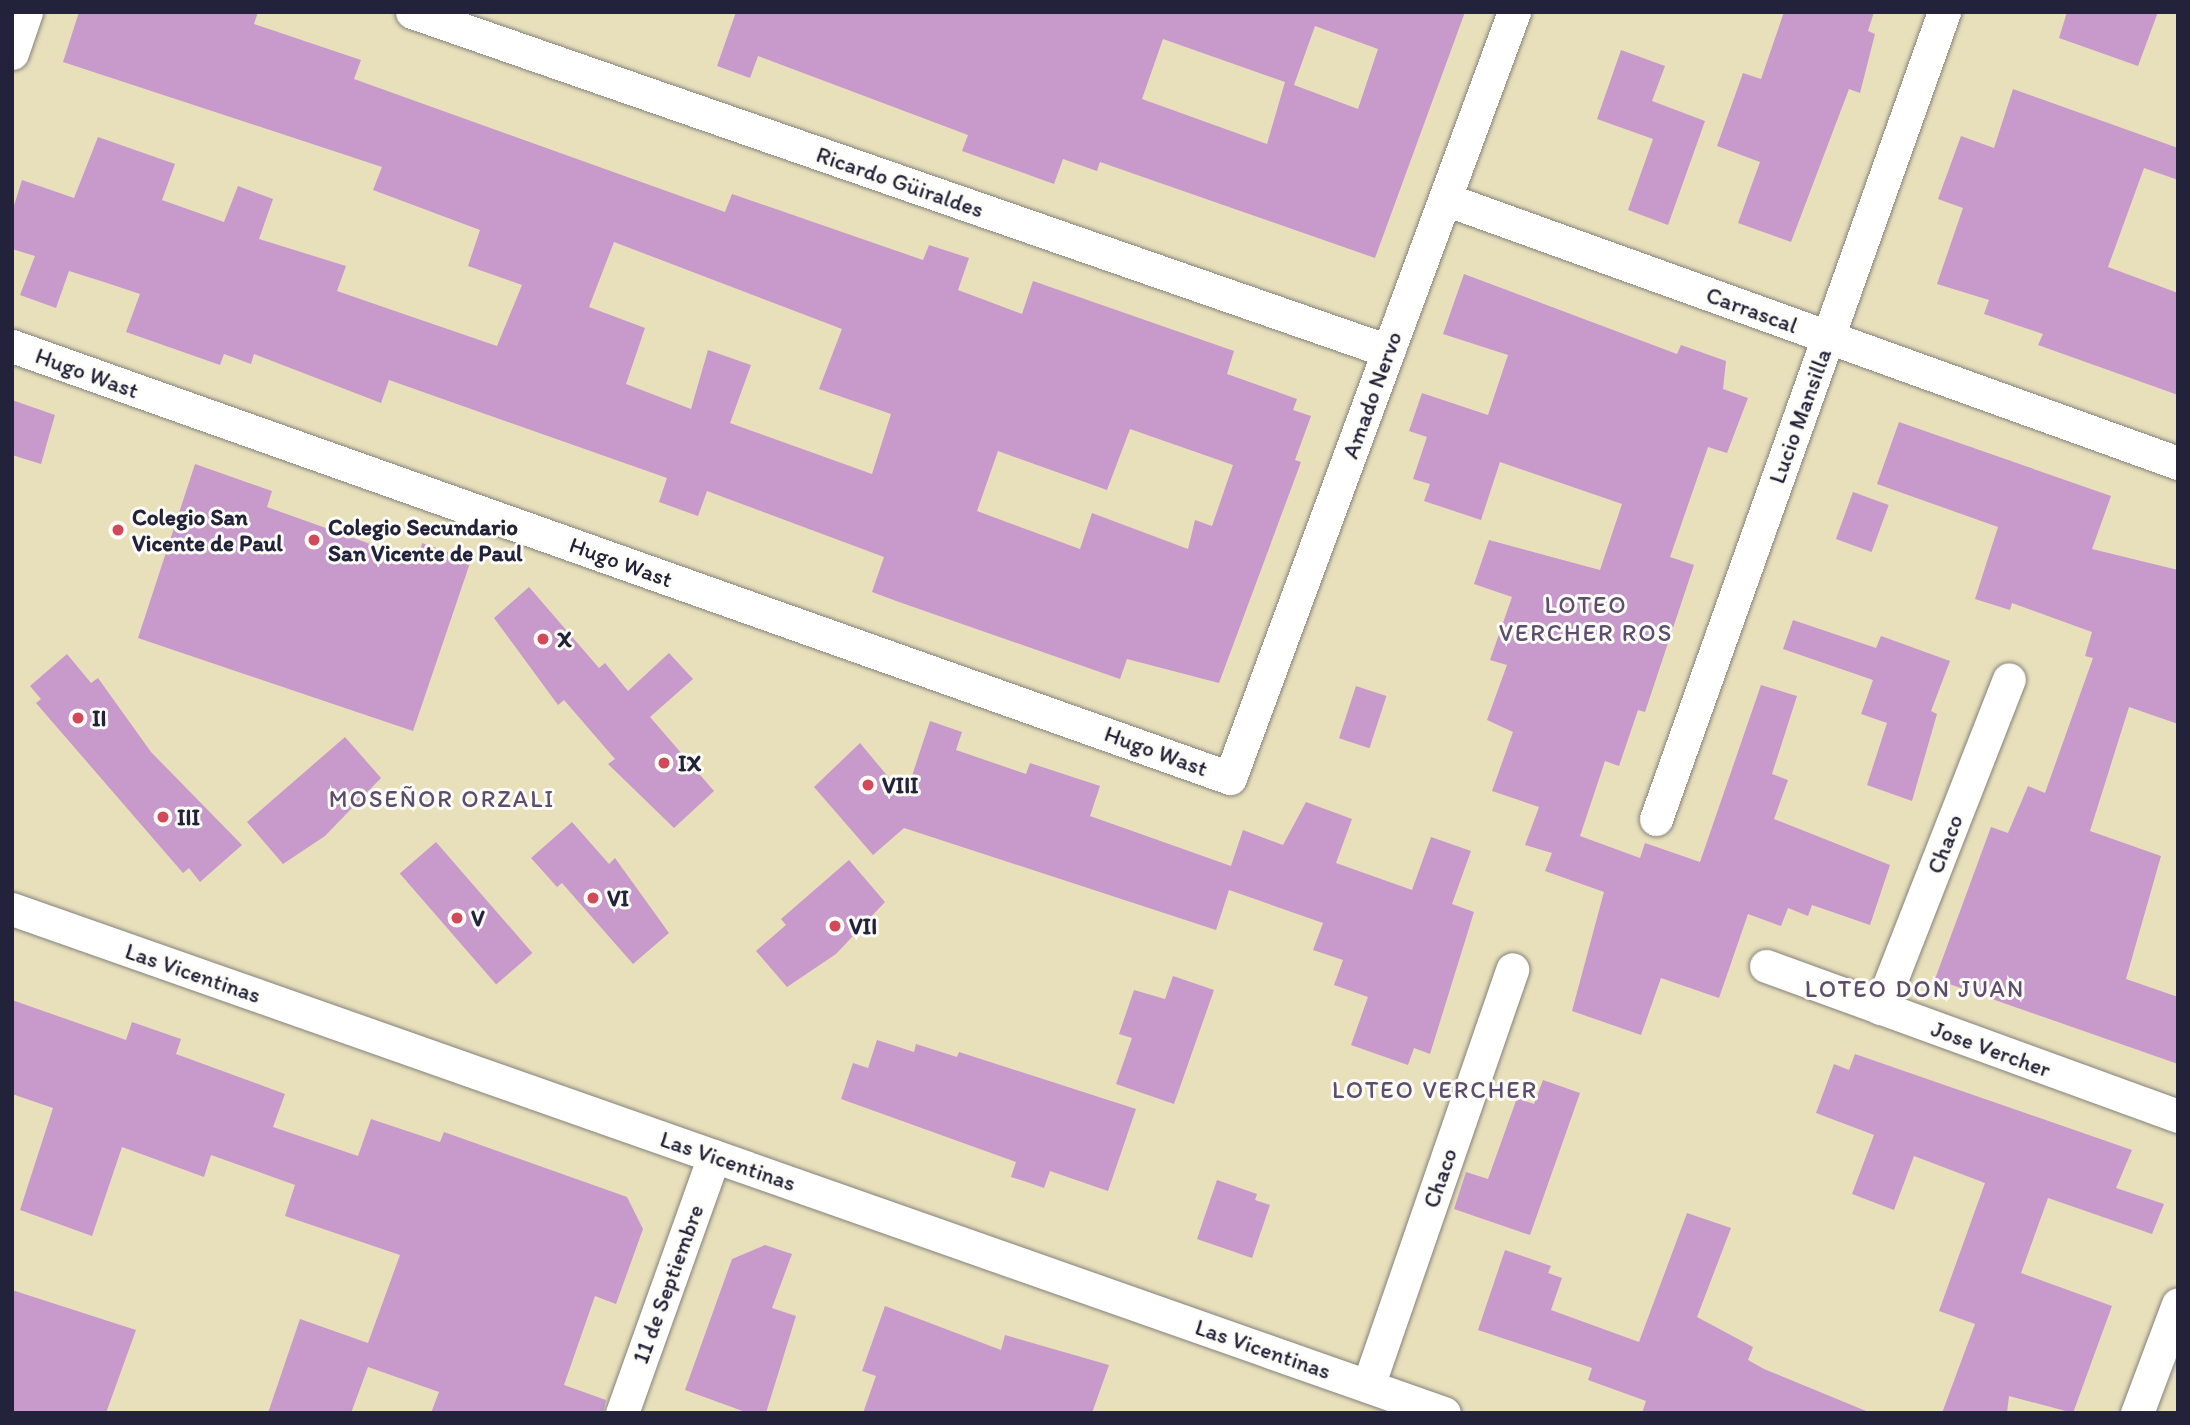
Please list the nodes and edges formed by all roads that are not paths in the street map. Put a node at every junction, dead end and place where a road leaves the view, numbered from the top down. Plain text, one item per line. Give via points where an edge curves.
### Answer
1 (26, 12) edge
2 (412, 12) edge
3 (1514, 12) edge
4 (1944, 12) edge
5 (12, 53) edge
6 (1445, 198) junction
7 (1828, 337) junction
8 (12, 346) edge
9 (1388, 352) junction
10 (2178, 463) edge
11 (2009, 679) dead end
12 (1230, 778) joint
13 (1656, 819) dead end
14 (12, 909) edge
15 (1766, 966) dead end
16 (1512, 969) dead end
17 (1880, 1008) junction
18 (2178, 1116) edge
19 (714, 1156) junction
20 (2178, 1304) edge
21 (1368, 1386) junction
22 (1401, 1406) edge
23 (622, 1413) edge
24 (1444, 1413) edge
25 (2137, 1413) edge

1 - 5 street
2 - 9 street, Ricardo Güiraldes
3 - 6 street, Amado Nervo
4 - 7 street, Lucio Mansilla
6 - 7 street, Carrascal
6 - 9 street, Amado Nervo
7 - 10 street, Carrascal
7 - 13 street, Lucio Mansilla
8 - 12 street, Hugo Wast
9 - 12 street, Amado Nervo
11 - 17 street, Chaco
14 - 19 street, Las Vicentinas
15 - 17 street, Jose Vercher
16 - 21 street, Chaco
17 - 18 street, Jose Vercher
19 - 21 street, Las Vicentinas
19 - 23 street, 11 de Septiembre
20 - 25 street
21 - 22 street, Las Vicentinas
22 - 24 street, Las Vicentinas

